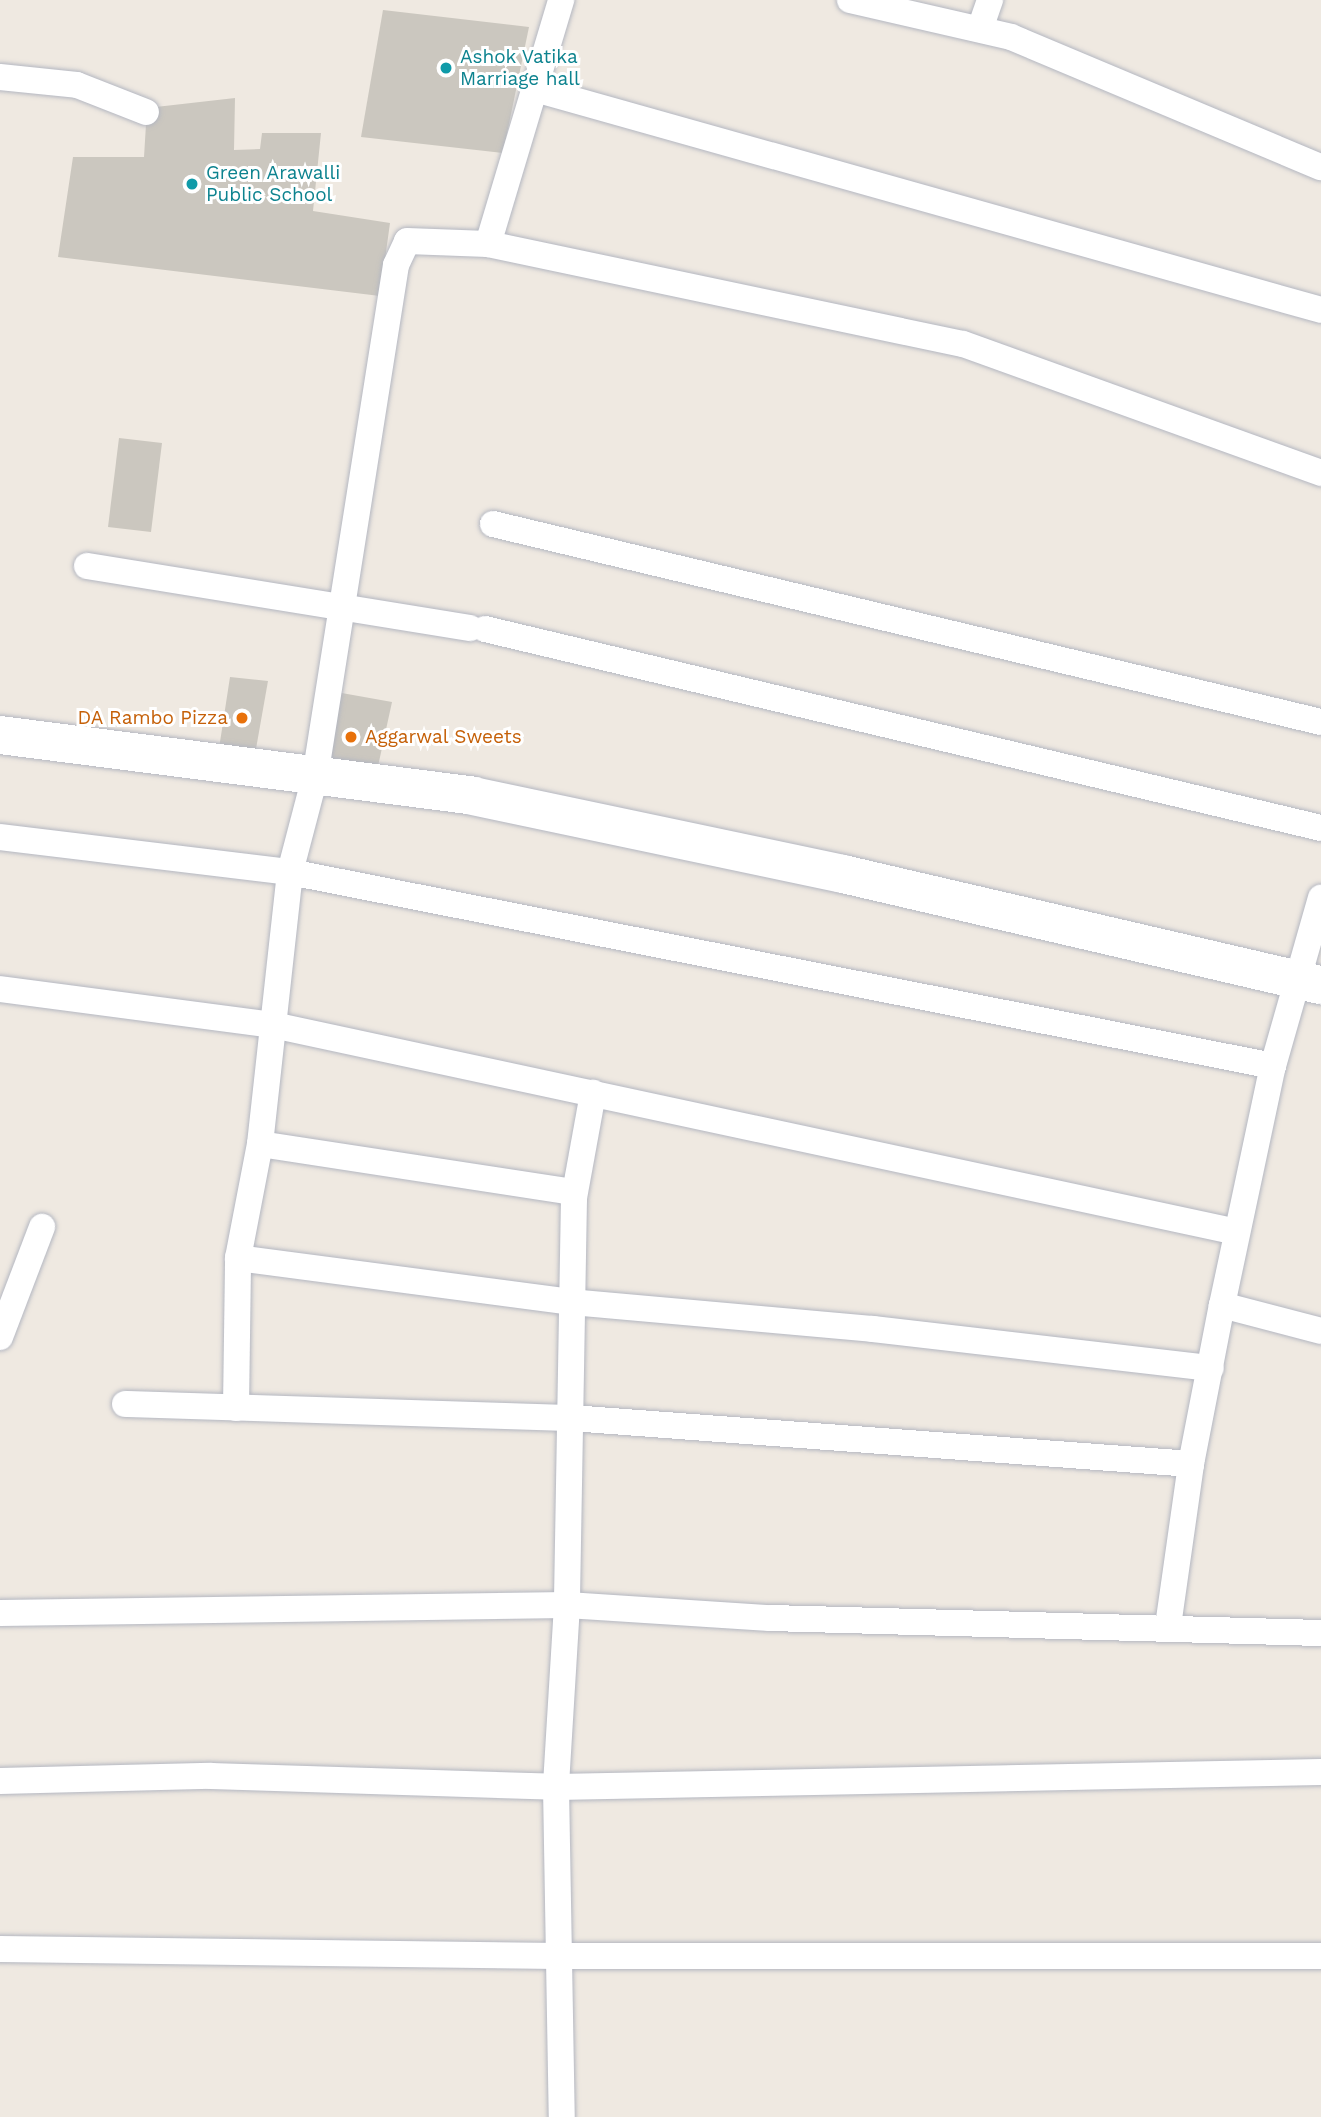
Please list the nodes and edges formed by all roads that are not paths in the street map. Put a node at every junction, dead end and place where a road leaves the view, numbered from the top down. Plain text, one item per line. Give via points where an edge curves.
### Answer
1 (561, 0) edge
2 (850, 0) edge
3 (990, 0) edge
4 (980, 30) junction
5 (0, 76) edge
6 (535, 89) junction
7 (146, 111) dead end
8 (1321, 167) edge
9 (488, 244) junction
10 (1321, 310) edge
11 (1321, 473) edge
12 (493, 524) dead end
13 (87, 566) dead end
14 (342, 608) junction
15 (1321, 722) edge
16 (0, 735) edge
17 (315, 777) junction
18 (1321, 828) edge
19 (0, 837) edge
20 (290, 872) junction
21 (1321, 898) edge
22 (1310, 983) edge
23 (0, 989) edge
24 (273, 1025) junction
25 (1273, 1066) junction
26 (593, 1093) junction
27 (260, 1144) junction
28 (574, 1198) junction
29 (43, 1227) dead end
30 (1237, 1232) junction
31 (238, 1258) junction
32 (571, 1301) junction
33 (1222, 1305) junction
34 (1321, 1331) edge
35 (0, 1337) edge
36 (1211, 1368) junction
37 (125, 1404) dead end
38 (236, 1408) junction
39 (571, 1418) junction
40 (1191, 1464) junction
41 (567, 1605) junction
42 (0, 1613) edge
43 (1168, 1626) junction
44 (1321, 1633) edge
45 (1321, 1772) edge
46 (0, 1781) edge
47 (556, 1787) junction
48 (0, 1949) edge
49 (558, 1956) junction
50 (1321, 1956) edge
51 (562, 2117) edge

1 - 6 street
2 - 4 street
3 - 4 street
4 - 8 street via 1011,37
5 - 7 street via 77,85
6 - 9 street
6 - 10 street
9 - 11 street via 963,344
9 - 14 street via 412,238 400,248
12 - 15 street
13 - 14 street
14 - 17 street
14 - 18 street via 477,629
16 - 17 street
17 - 20 street
17 - 22 street via 473,796 843,874
19 - 20 street
20 - 24 street
20 - 25 street via 700,957
21 - 22 street
22 - 25 street
23 - 24 street
24 - 26 street
24 - 27 street
25 - 30 street
26 - 28 street
26 - 30 street
27 - 28 street via 567,1191
27 - 31 street
28 - 32 street
29 - 35 street
30 - 33 street
31 - 32 street
31 - 38 street
32 - 36 street via 873,1329
32 - 39 street
33 - 34 street
33 - 36 street
36 - 40 street
37 - 38 street
38 - 39 street
39 - 40 street
39 - 41 street
40 - 43 street
41 - 42 street
41 - 43 street via 770,1618
41 - 47 street
43 - 44 street
45 - 47 street
46 - 47 street via 211,1776
47 - 49 street
48 - 49 street
49 - 50 street
49 - 51 street

